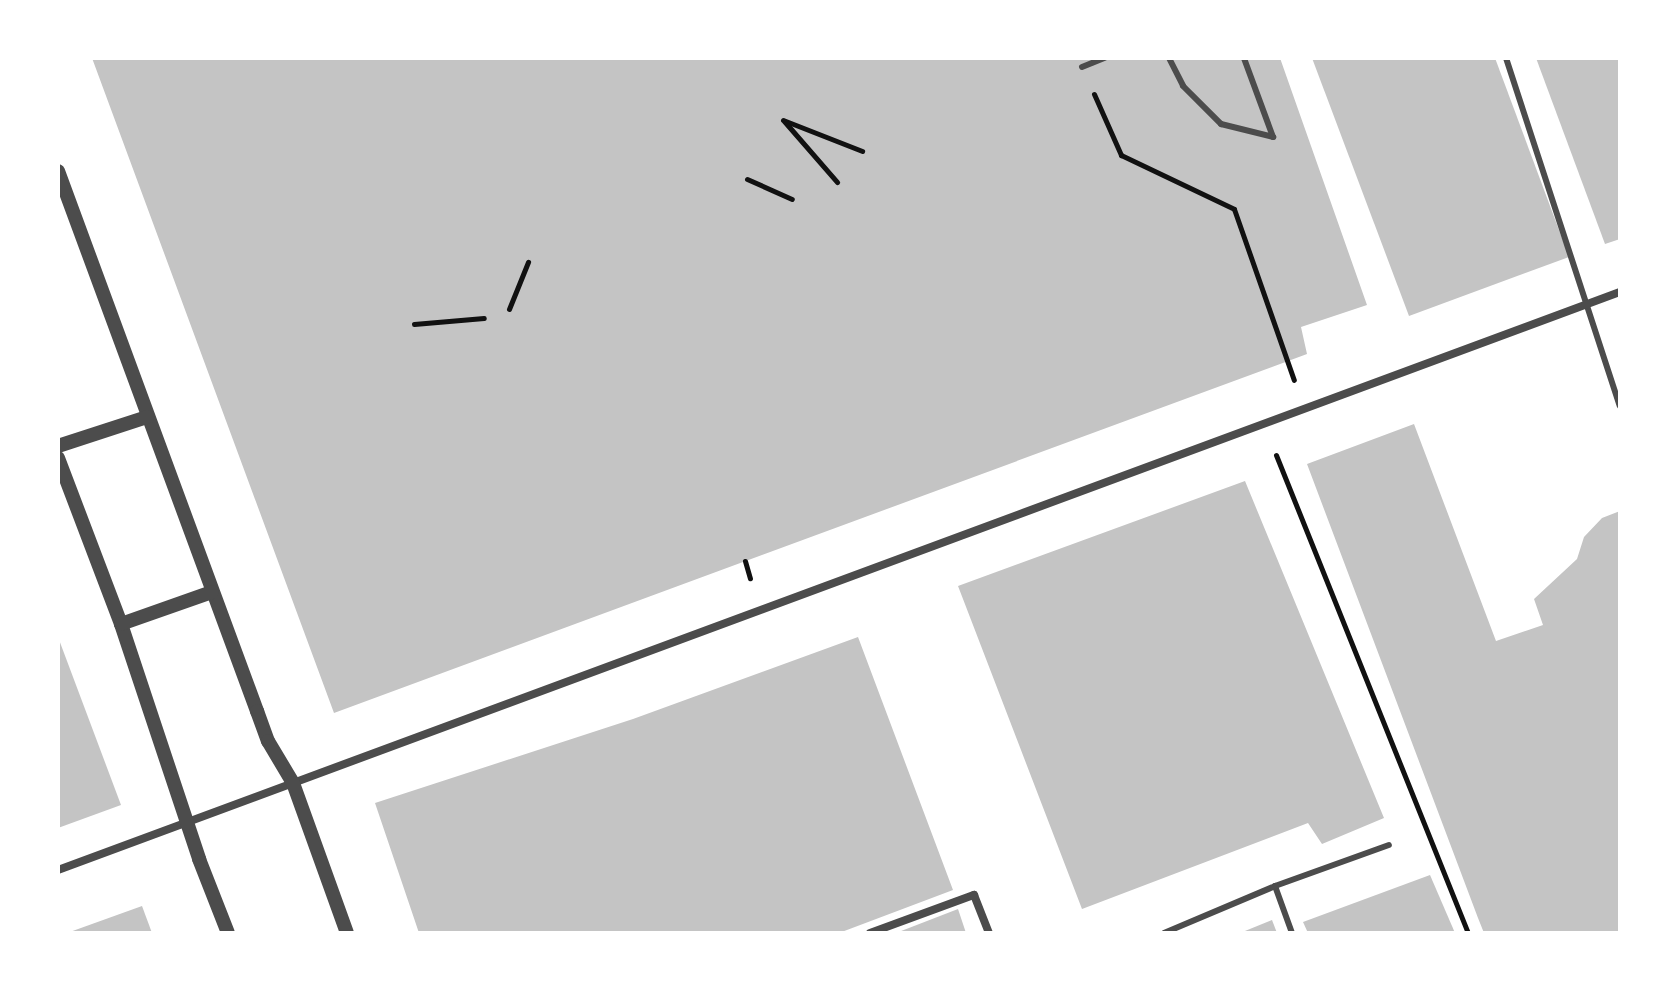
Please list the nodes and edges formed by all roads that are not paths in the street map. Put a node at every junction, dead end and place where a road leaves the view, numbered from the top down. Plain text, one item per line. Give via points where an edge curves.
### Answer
1 (1104, 58) edge
2 (1169, 58) edge
3 (1244, 58) edge
4 (1506, 58) edge
5 (1082, 67) road end
6 (58, 171) edge
7 (1620, 292) edge
8 (1589, 304) junction
9 (1620, 406) edge
10 (147, 417) junction
11 (58, 446) edge
12 (58, 458) edge
13 (212, 592) junction
14 (121, 624) junction
15 (293, 783) junction
16 (188, 823) junction
17 (1389, 845) dead end
18 (58, 870) edge
19 (1275, 886) junction
20 (228, 933) edge
21 (347, 933) edge
22 (870, 933) edge
23 (989, 933) edge
24 (1164, 933) edge
25 (1292, 933) edge

1 - 5 lane
2 - 3 lane via 1183,86 1221,124 1273,137
4 - 8 lane
6 - 10 street
7 - 8 street
8 - 9 lane
8 - 15 street
10 - 11 street
10 - 13 street
12 - 14 street
13 - 14 street
13 - 15 street via 268,741
14 - 16 street
15 - 16 street
15 - 21 street
16 - 18 street
16 - 20 street
17 - 19 lane
19 - 24 lane
19 - 25 lane
22 - 23 street via 974,895

